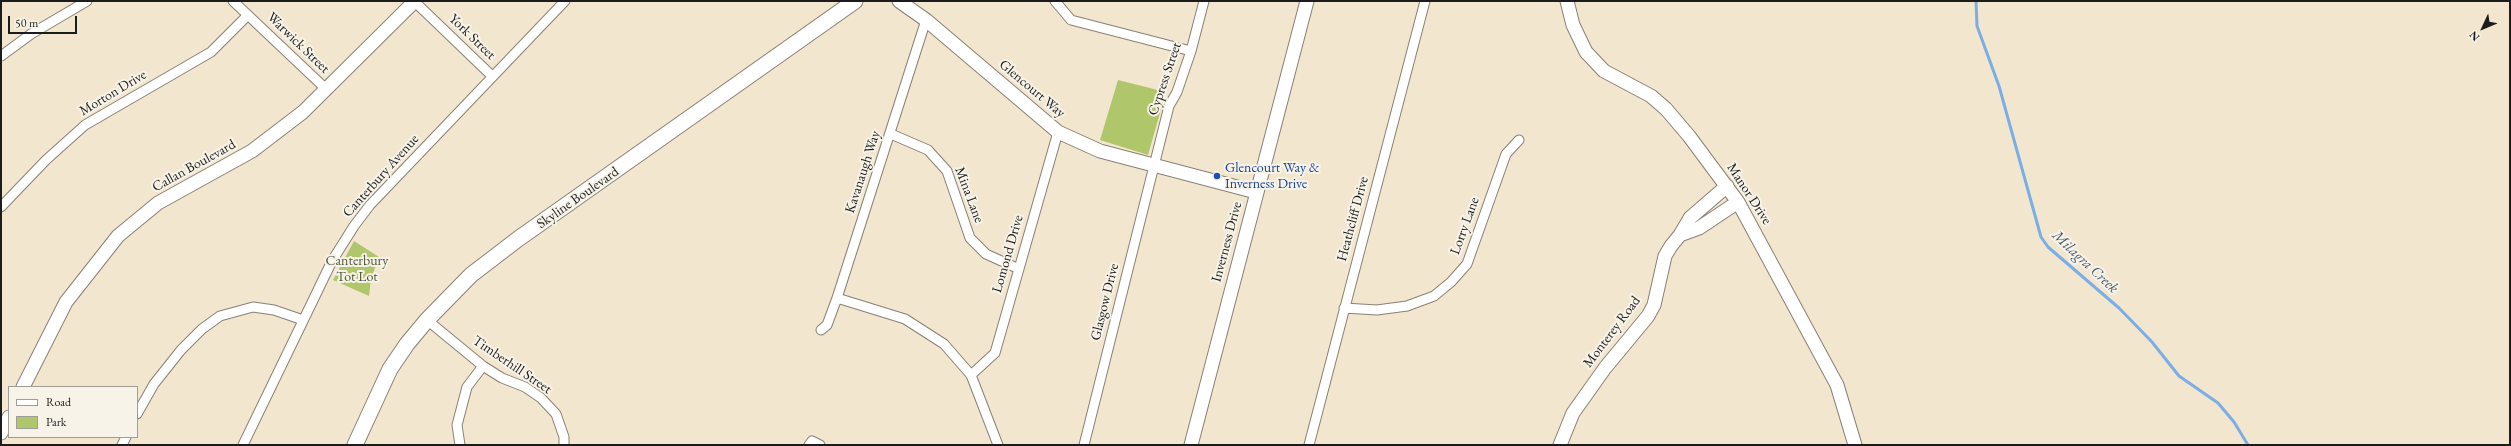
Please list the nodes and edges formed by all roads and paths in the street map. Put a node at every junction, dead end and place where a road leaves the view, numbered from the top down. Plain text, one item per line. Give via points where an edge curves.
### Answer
1 (87, 1) edge
2 (234, 1) edge
3 (415, 1) edge
4 (564, 1) edge
5 (855, 1) edge
6 (899, 1) edge
7 (1055, 1) edge
8 (1204, 1) edge
9 (1307, 1) edge
10 (1424, 1) edge
11 (1567, 1) edge
12 (72, 4) edge
13 (248, 15) junction
14 (926, 20) junction
15 (1190, 51) junction
16 (1, 56) edge
17 (492, 76) junction
18 (326, 89) junction
19 (1058, 132) junction
20 (891, 134) junction
21 (1520, 140) dead end
22 (1153, 166) junction
23 (1727, 186) junction
24 (1256, 192) junction
25 (1738, 202) junction
26 (1, 207) edge
27 (1680, 236) junction
28 (1019, 269) junction
29 (837, 298) junction
30 (1344, 308) junction
31 (303, 320) junction
32 (426, 320) junction
33 (821, 330) dead end
34 (483, 366) junction
35 (971, 375) junction
36 (23, 386) edge
37 (138, 412) edge
38 (8, 419) edge
39 (1, 433) edge
40 (243, 445) edge
41 (355, 445) edge
42 (460, 445) edge
43 (564, 445) edge
44 (998, 445) edge
45 (1084, 445) edge
46 (1191, 445) edge
47 (1309, 445) edge
48 (1560, 445) edge
49 (1855, 445) edge

1 - 12 street
2 - 13 street, Warwick Street
3 - 17 street, York Street
3 - 18 street, Callan Boulevard
4 - 17 street, Canterbury Avenue
5 - 32 main road, Skyline Boulevard via 494,256
6 - 14 street, Glencourt Way
7 - 15 street via 1071,20
8 - 15 street, Cypress Street
9 - 24 street, Inverness Drive
10 - 30 street, Heathcliff Drive
11 - 23 street, Manor Drive via 1579,40 1590,57 1604,70 1651,96 1666,109
12 - 16 street
13 - 18 street, Warwick Street
13 - 26 street, Morton Drive via 211,52 85,125 46,160
14 - 19 street, Glencourt Way
14 - 20 street, Kavanaugh Way
15 - 22 street, Cypress Street via 1177,92 1169,106
17 - 31 street, Canterbury Avenue via 370,205 332,262
18 - 36 street, Callan Boulevard via 303,112 252,151 158,203 118,236 66,302
19 - 22 street, Glencourt Way via 1100,151
19 - 28 street, Lomond Drive
20 - 28 street, Mina Lane via 928,150 947,171 970,238 986,254
20 - 29 street, Kavanaugh Way
21 - 30 street, Lorry Lane via 1506,154 1467,264 1452,282 1434,296 1407,306 1377,310
22 - 24 street, Glencourt Way
22 - 45 street, Glasgow Drive
23 - 25 street, Manor Drive
23 - 27 street, Monterey Road via 1690,218
24 - 46 street, Inverness Drive
25 - 27 street via 1699,228
25 - 49 street, Manor Drive via 1837,385
27 - 48 street, Monterey Road via 1665,256 1654,304 1648,316 1605,368 1574,413
28 - 35 street, Lomond Drive via 995,353
29 - 33 street, Kavanaugh Way via 827,324
29 - 35 street via 905,319 944,344
30 - 47 street, Heathcliff Drive
31 - 37 street via 274,310 253,307 220,316 202,328 181,350 151,389
31 - 40 street, Canterbury Avenue
32 - 34 street, Timberhill Street
32 - 41 main road, Skyline Boulevard via 390,369
34 - 42 street via 467,387 457,425
34 - 43 street, Timberhill Street via 541,398 556,414
35 - 44 street
38 - 39 street

